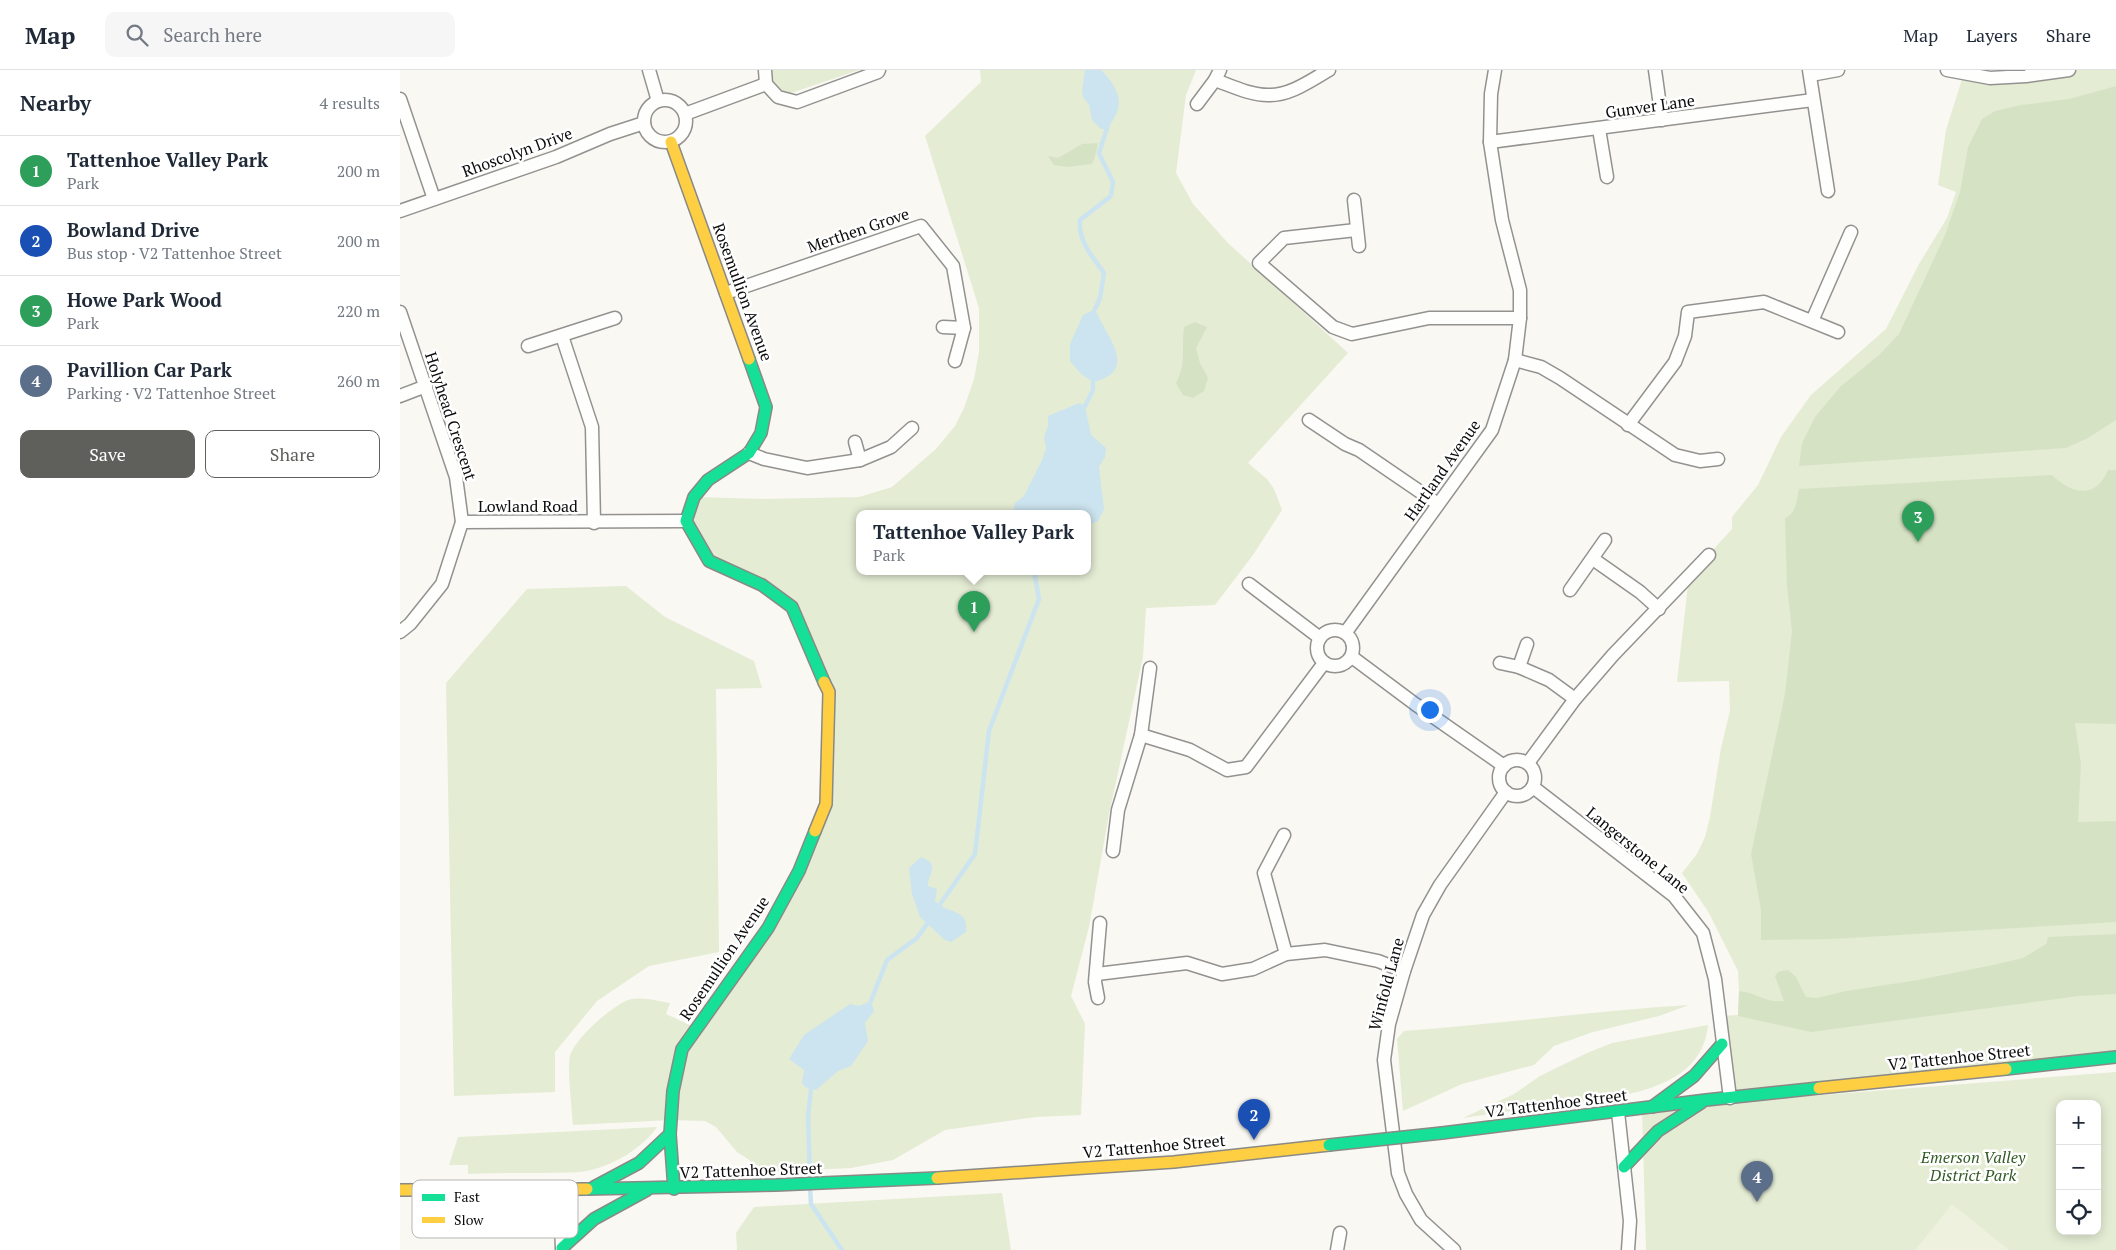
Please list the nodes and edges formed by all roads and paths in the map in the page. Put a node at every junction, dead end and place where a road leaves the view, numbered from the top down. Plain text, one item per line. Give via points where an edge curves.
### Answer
1 (649, 70) edge
2 (765, 70) edge
3 (879, 70) edge
4 (1330, 70) edge
5 (1496, 70) edge
6 (1655, 70) edge
7 (1838, 70) edge
8 (1947, 70) edge
9 (2069, 70) edge
10 (2056, 71) edge
11 (1810, 72) edge
12 (1217, 75) edge
13 (766, 84) junction
14 (400, 99) edge
15 (1813, 100) junction
16 (658, 101) junction
17 (1197, 104) dead end
18 (685, 114) junction
19 (1662, 120) junction
20 (644, 123) junction
21 (1599, 129) junction
22 (671, 142) junction
23 (1490, 142) junction
24 (1607, 176) dead end
25 (1828, 191) dead end
26 (434, 199) junction
27 (1354, 200) dead end
28 (400, 211) edge
29 (1356, 230) junction
30 (1851, 232) dead end
31 (1359, 246) dead end
32 (726, 293) junction
33 (400, 312) edge
34 (616, 318) dead end
35 (1520, 318) junction
36 (1812, 320) junction
37 (943, 327) dead end
38 (964, 328) junction
39 (1838, 332) dead end
40 (562, 336) junction
41 (528, 346) dead end
42 (1515, 360) junction
43 (955, 361) dead end
44 (426, 386) junction
45 (400, 396) edge
46 (1309, 420) dead end
47 (1628, 425) junction
48 (912, 428) dead end
49 (855, 442) dead end
50 (749, 453) junction
51 (1718, 458) dead end
52 (860, 460) junction
53 (1438, 504) junction
54 (686, 521) junction
55 (462, 522) junction
56 (594, 522) junction
57 (1605, 540) dead end
58 (1709, 555) dead end
59 (1593, 559) junction
60 (1249, 584) dead end
61 (1570, 590) dead end
62 (1659, 609) junction
63 (400, 632) edge
64 (1346, 632) junction
65 (1320, 638) junction
66 (1527, 644) dead end
67 (1352, 657) junction
68 (1324, 663) junction
69 (1500, 663) dead end
70 (1519, 667) junction
71 (1150, 668) dead end
72 (1575, 699) junction
73 (1140, 735) junction
74 (1528, 763) junction
75 (1504, 766) junction
76 (1533, 787) junction
77 (1506, 792) junction
78 (1284, 835) dead end
79 (1113, 851) dead end
80 (1100, 923) dead end
81 (1286, 954) junction
82 (1404, 971) junction
83 (1097, 974) junction
84 (1098, 998) dead end
85 (1722, 1044) junction
86 (2116, 1057) edge
87 (1730, 1098) junction
88 (1706, 1100) junction
89 (1652, 1107) junction
90 (1618, 1112) junction
91 (670, 1134) junction
92 (1624, 1167) junction
93 (591, 1188) junction
94 (578, 1189) edge
95 (650, 1189) junction
96 (674, 1189) junction
97 (1340, 1233) dead end
98 (578, 1234) edge
99 (574, 1238) edge
100 (562, 1249) edge
101 (1337, 1250) edge
102 (1454, 1250) edge
103 (1628, 1250) edge

1 - 16 street
2 - 13 street
3 - 13 street via 797,102 778,97
4 - 12 street via 1295,88 1269,95 1254,93
5 - 23 street, Hartland Avenue via 1491,94
6 - 19 street
7 - 11 street
8 - 10 street via 1990,78
9 - 10 street
11 - 15 street
12 - 17 street
13 - 18 street
14 - 26 street
15 - 19 street, Gunver Lane
15 - 25 street
16 - 18 street via 674,102
16 - 20 street via 647,110
18 - 22 street via 684,131
19 - 21 street, Gunver Lane
20 - 22 street via 653,139
20 - 26 street, Rhoscolyn Drive
21 - 23 street, Gunver Lane
21 - 24 street
22 - 32 street, Rosemullion Avenue
23 - 35 street, Hartland Avenue via 1502,220 1520,290
26 - 28 street, Rhoscolyn Drive
27 - 29 street
29 - 31 street
29 - 35 street via 1284,238 1259,263 1333,327 1352,334 1429,318
30 - 36 street
32 - 38 street, Merthen Grove via 921,226 953,266
32 - 50 street, Rosemullion Avenue via 766,407 761,433
33 - 44 street, Holyhead Crescent
34 - 40 street
35 - 42 street, Hartland Avenue
36 - 39 street
36 - 47 street via 1764,302 1688,312 1686,336 1675,362
37 - 38 street
38 - 43 street, Merthen Grove
40 - 41 street
40 - 56 street, Lowland Road via 592,427
42 - 47 street via 1541,367
42 - 53 street, Hartland Avenue via 1492,430
44 - 45 street
44 - 55 street, Holyhead Crescent via 456,477
46 - 53 street
47 - 51 street via 1675,455 1700,461
48 - 52 street via 891,447
49 - 52 street
50 - 52 street via 807,468
50 - 54 street, Rosemullion Avenue via 708,480 694,497
53 - 64 street, Hartland Avenue
54 - 56 street, Lowland Road
54 - 91 street, Rosemullion Avenue via 709,561 762,585 792,607 829,692 826,804 799,871 768,928 682,1048 673,1091
55 - 56 street, Lowland Road
55 - 63 street, Holyhead Crescent via 442,584
57 - 59 street
58 - 62 street
59 - 61 street
59 - 62 street
60 - 65 street
62 - 72 street via 1612,655
64 - 65 street via 1331,631
64 - 67 street via 1354,645
65 - 68 street via 1317,652
66 - 70 street
67 - 68 street via 1343,666
67 - 75 street
68 - 73 street via 1246,767 1227,770 1190,750
69 - 70 street
70 - 72 street via 1549,680
71 - 73 street
72 - 74 street
73 - 79 street via 1118,810
74 - 75 street via 1513,760
74 - 76 street via 1535,771
75 - 77 street via 1500,782
76 - 77 street via 1524,795
76 - 85 street, Langerstone Lane via 1674,896 1703,933 1715,979
77 - 82 street, Winfold Lane via 1440,885 1423,915
78 - 81 street via 1264,873
80 - 83 street
81 - 82 street via 1325,950 1378,961
81 - 83 street via 1253,969 1222,974 1188,963
82 - 102 street, Winfold Lane via 1389,1024 1384,1060 1398,1173 1421,1220
83 - 84 street
85 - 87 street, Langerstone Lane
85 - 89 street via 1694,1076
86 - 87 street, V2 Tattenhoe Street
87 - 88 street, V2 Tattenhoe Street
88 - 89 street, V2 Tattenhoe Street
88 - 92 street via 1658,1131
89 - 90 street, V2 Tattenhoe Street
90 - 92 street
90 - 96 street, V2 Tattenhoe Street, bridge via 1154,1164
91 - 93 street via 639,1163
91 - 96 street, Rosemullion Avenue
92 - 103 street via 1630,1221
93 - 94 street, V2 Tattenhoe Street
93 - 95 street, V2 Tattenhoe Street
95 - 96 street, V2 Tattenhoe Street
95 - 98 street via 594,1219
97 - 101 street
99 - 100 street

